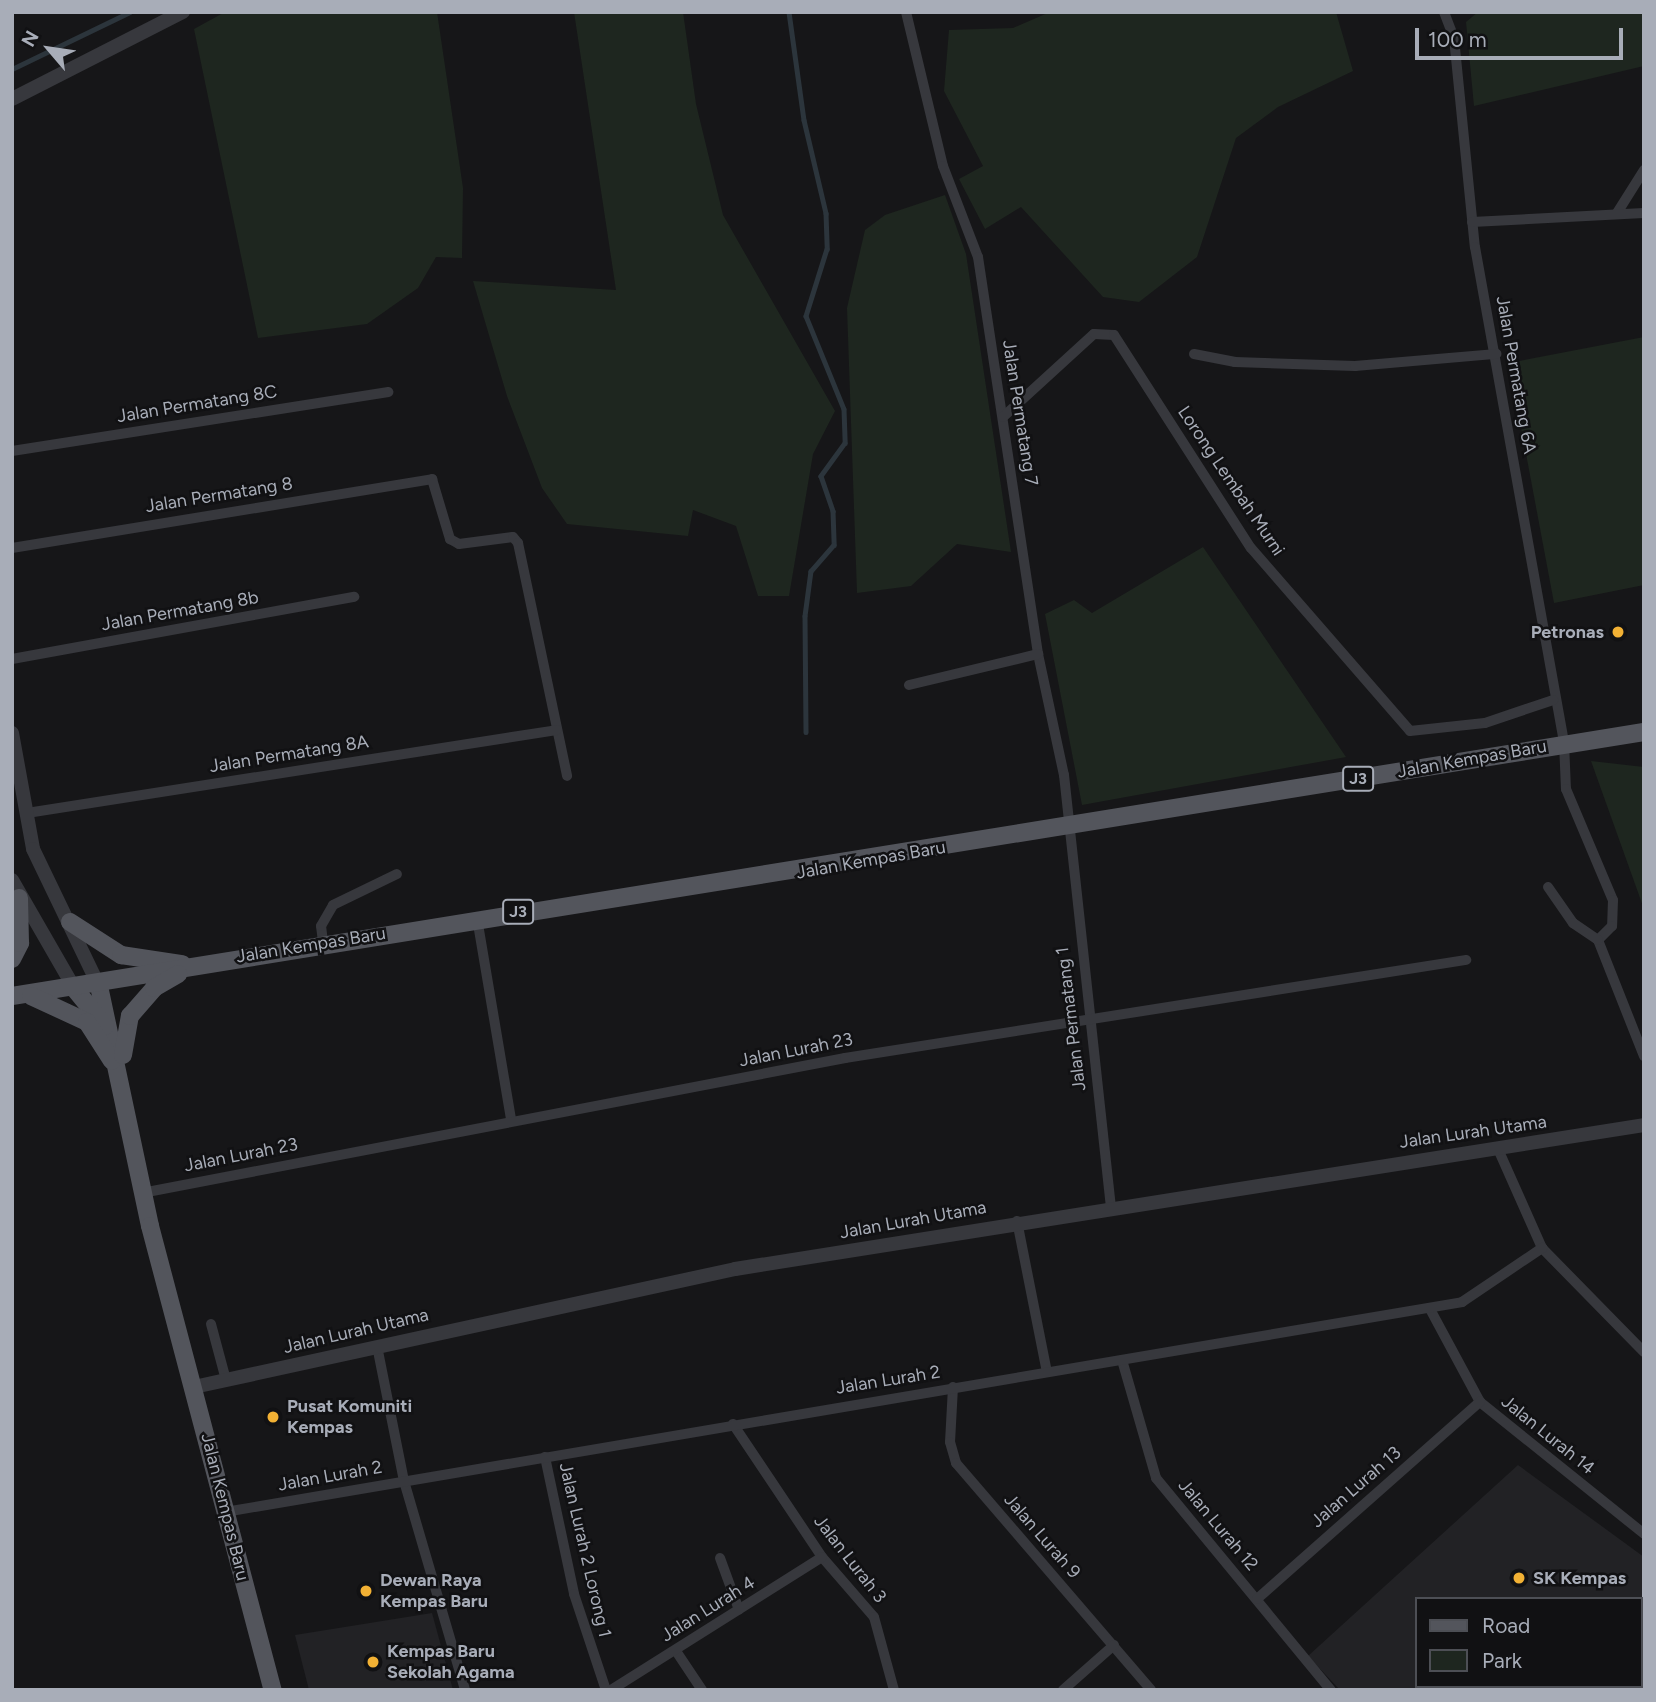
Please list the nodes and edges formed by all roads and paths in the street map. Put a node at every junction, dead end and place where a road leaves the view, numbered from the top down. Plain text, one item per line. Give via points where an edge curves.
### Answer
1 (183, 12) edge
2 (906, 12) edge
3 (1444, 12) edge
4 (12, 99) edge
5 (1644, 170) edge
6 (1617, 212) junction
7 (1644, 213) edge
8 (1472, 222) junction
9 (1194, 354) dead end
10 (1496, 354) junction
11 (387, 392) dead end
12 (1003, 417) junction
13 (12, 451) edge
14 (12, 548) edge
15 (354, 597) dead end
16 (1038, 654) junction
17 (12, 659) edge
18 (909, 685) dead end
19 (1553, 700) junction
20 (557, 730) junction
21 (1644, 732) edge
22 (12, 733) edge
23 (1563, 743) junction
24 (567, 776) dead end
25 (27, 813) junction
26 (1068, 827) junction
27 (397, 874) dead end
28 (12, 880) edge
29 (1548, 887) dead end
30 (19, 898) junction
31 (477, 918) junction
32 (70, 922) junction
33 (1598, 940) junction
34 (323, 942) junction
35 (12, 960) edge
36 (1466, 960) dead end
37 (192, 965) junction
38 (99, 986) junction
39 (74, 988) junction
40 (19, 995) edge
41 (1090, 1022) junction
42 (114, 1037) junction
43 (1644, 1056) edge
44 (121, 1083) junction
45 (511, 1120) junction
46 (1644, 1125) edge
47 (1498, 1149) junction
48 (142, 1193) junction
49 (1111, 1207) junction
50 (1017, 1221) junction
51 (1542, 1248) junction
52 (1430, 1309) junction
53 (211, 1324) dead end
54 (377, 1346) junction
55 (1644, 1352) edge
56 (1122, 1360) junction
57 (1047, 1372) junction
58 (226, 1380) junction
59 (194, 1387) junction
60 (953, 1387) junction
61 (1480, 1402) junction
62 (733, 1424) junction
63 (545, 1457) junction
64 (404, 1481) junction
65 (225, 1512) junction
66 (1644, 1534) edge
67 (822, 1557) junction
68 (720, 1558) dead end
69 (1257, 1598) junction
70 (739, 1610) junction
71 (1114, 1645) junction
72 (676, 1651) junction
73 (273, 1690) edge
74 (466, 1690) edge
75 (608, 1690) edge
76 (702, 1690) edge
77 (894, 1690) edge
78 (1063, 1690) edge
79 (1151, 1690) edge
80 (1331, 1690) edge

1 - 4 street
2 - 12 street, Jalan Permatang 7 via 943,166 978,257
3 - 8 street, Jalan Permatang 6A via 1454,38
5 - 6 street
6 - 7 street
6 - 8 street
8 - 10 street, Jalan Permatang 6A
9 - 10 street via 1235,362 1355,366
10 - 19 street, Jalan Permatang 6A
11 - 13 street, Jalan Permatang 8C
12 - 16 street, Jalan Permatang 7
12 - 19 street, Lorong Lembah Murni via 1094,334 1114,335 1251,548 1410,730 1485,723
14 - 20 street, Jalan Permatang 8 via 432,479 441,492 450,539 459,544 513,537 518,543
15 - 17 street, Jalan Permatang 8b
16 - 18 street
16 - 26 street, Jalan Permatang 7
19 - 23 street, Jalan Permatang 6A
20 - 24 street
20 - 25 street, Jalan Permatang 8A
21 - 23 main road, Jalan Kempas Baru / J3
22 - 25 street
23 - 26 main road, Jalan Kempas Baru / J3
23 - 33 street, Jalan Permatang 6A via 1571,808 1613,900 1612,926
25 - 32 street via 33,849
26 - 31 main road, Jalan Kempas Baru / J3 via 769,878
26 - 41 street, Jalan Permatang 1
27 - 34 street via 332,905 321,926
28 - 30 street
29 - 33 street via 1573,923
30 - 35 main road via 20,943
30 - 39 street
31 - 34 main road, Jalan Kempas Baru / J3
31 - 45 street
32 - 37 main road via 121,955
32 - 38 street
33 - 43 street
34 - 37 main road, Jalan Kempas Baru / J3
36 - 41 street, Jalan Lurah 23
37 - 38 main road, Jalan Kempas Baru / J3
37 - 44 main road via 154,988 130,1016
38 - 39 main road, Jalan Kempas Baru / J3
38 - 42 main road, Jalan Kempas Baru
39 - 40 main road, Jalan Kempas Baru / J3
39 - 42 main road
40 - 44 main road via 87,1022
41 - 45 street, Jalan Lurah 23 via 802,1066
41 - 49 street, Jalan Permatang 1
42 - 44 main road, Jalan Kempas Baru
44 - 48 main road, Jalan Kempas Baru
45 - 48 street, Jalan Lurah 23
46 - 47 street, Jalan Lurah Utama
47 - 49 street, Jalan Lurah Utama
47 - 51 street
48 - 59 main road, Jalan Kempas Baru
49 - 50 street, Jalan Lurah Utama
50 - 54 street, Jalan Lurah Utama via 735,1269
50 - 57 street
51 - 52 street, Jalan Lurah 2 via 1472,1298
51 - 55 street
52 - 56 street, Jalan Lurah 2
52 - 61 street, Jalan Lurah 14
53 - 58 street
54 - 58 street, Jalan Lurah Utama
54 - 64 street
56 - 57 street, Jalan Lurah 2
56 - 69 street, Jalan Lurah 12 via 1150,1469
57 - 60 street, Jalan Lurah 2
58 - 59 street, Jalan Lurah Utama
59 - 65 main road, Jalan Kempas Baru
60 - 62 street, Jalan Lurah 2
60 - 71 street, Jalan Lurah 9 via 950,1442 956,1463
61 - 66 street, Jalan Lurah 14
61 - 69 street, Jalan Lurah 13
62 - 63 street, Jalan Lurah 2
62 - 67 street, Jalan Lurah 3
63 - 64 street, Jalan Lurah 2
63 - 75 street, Jalan Lurah 2 Lorong 1 via 574,1594
64 - 65 street, Jalan Lurah 2
64 - 74 street
65 - 73 main road, Jalan Kempas Baru
67 - 70 street, Jalan Lurah 4
67 - 77 street, Jalan Lurah 3 via 874,1617
68 - 70 street
69 - 80 street, Jalan Lurah 12
70 - 72 street, Jalan Lurah 4
71 - 78 street
71 - 79 street, Jalan Lurah 9
72 - 75 street, Jalan Lurah 4
72 - 76 street

